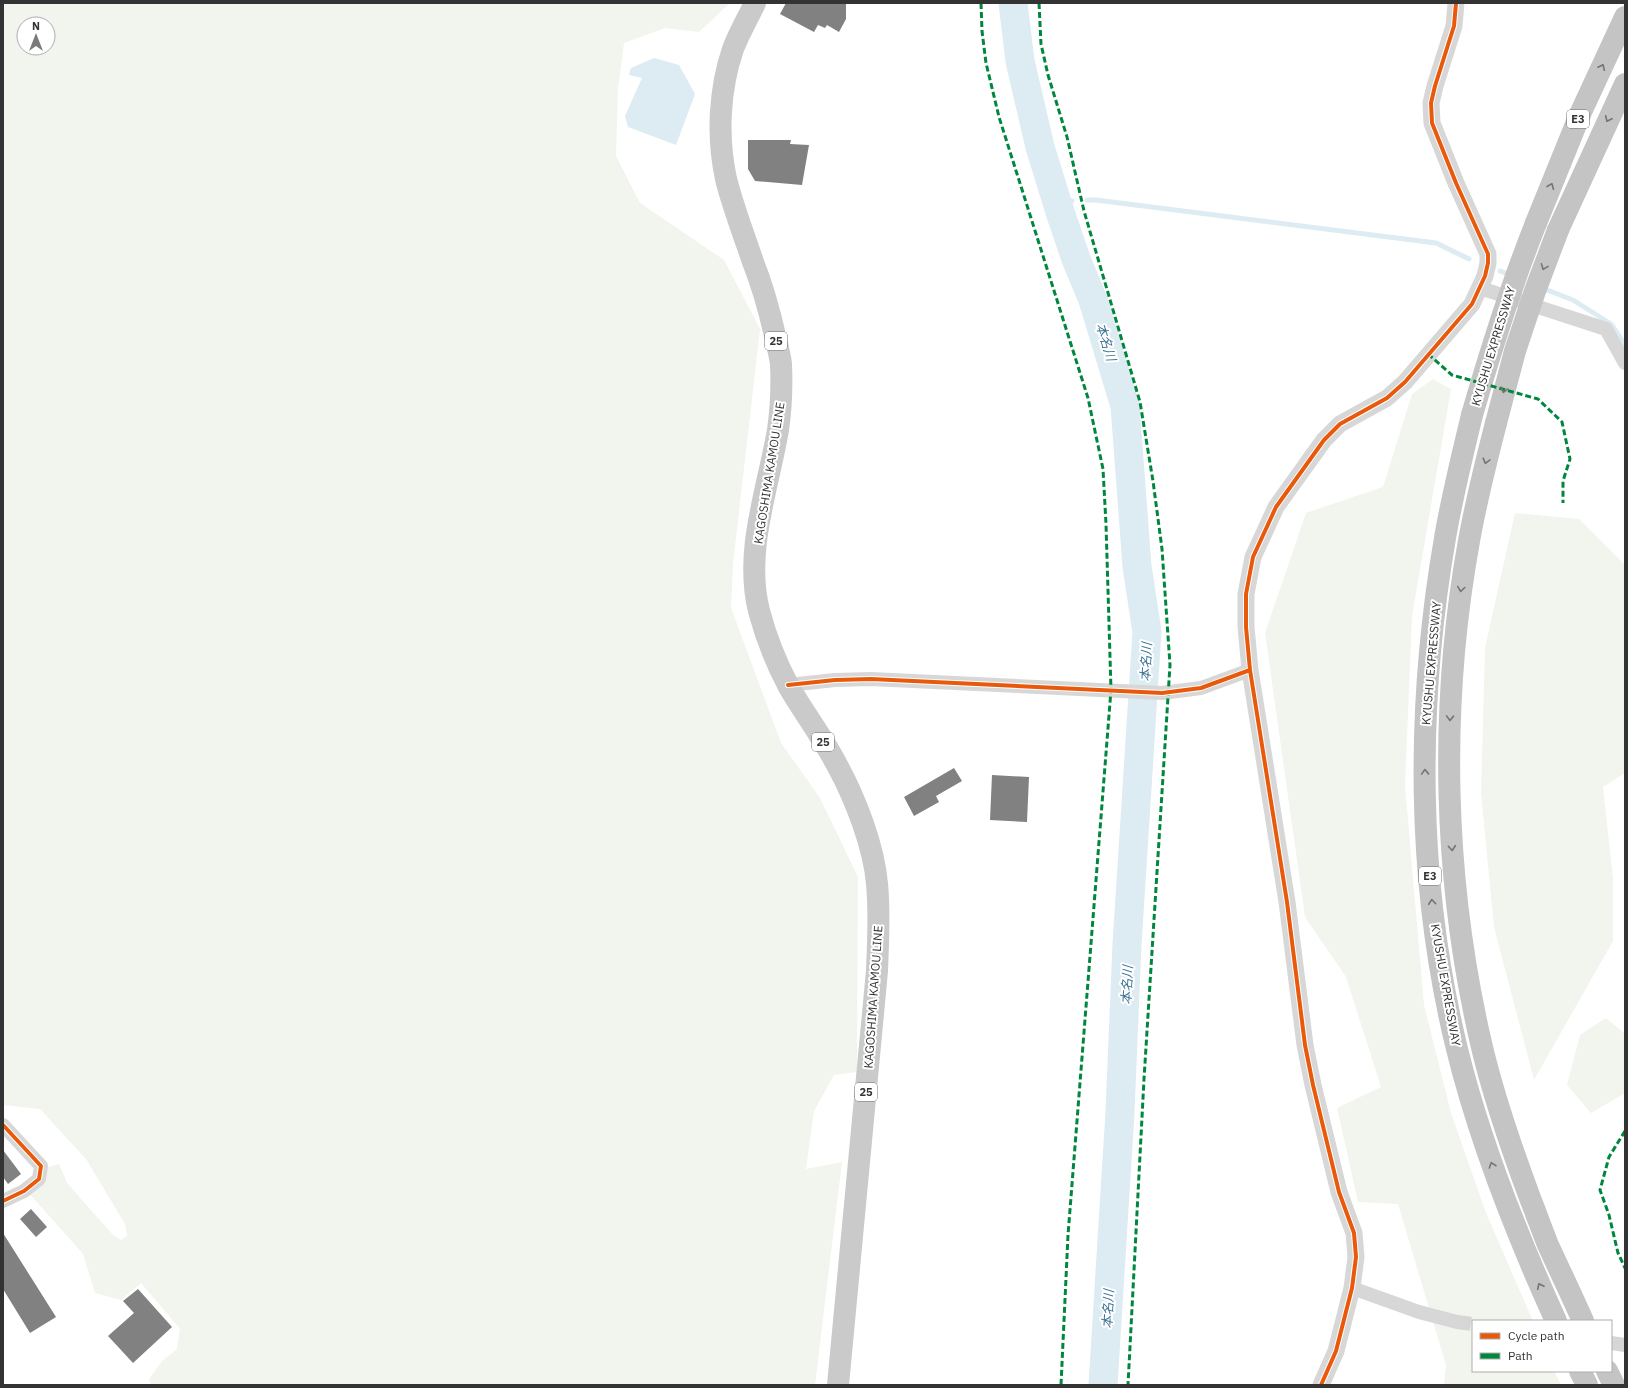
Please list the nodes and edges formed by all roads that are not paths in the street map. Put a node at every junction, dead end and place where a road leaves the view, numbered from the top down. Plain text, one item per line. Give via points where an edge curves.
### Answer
1 (755, 3) edge
2 (1456, 3) edge
3 (1625, 17) edge
4 (1625, 84) edge
5 (1480, 288) junction
6 (1625, 363) edge
7 (1250, 670) junction
8 (788, 685) junction
9 (3, 1125) edge
10 (3, 1201) edge
11 (1352, 1288) junction
12 (1556, 1320) edge
13 (1583, 1320) edge
14 (1457, 1322) tunnel mouth
15 (1580, 1372) edge
16 (1608, 1372) edge
17 (838, 1385) edge
18 (1321, 1385) edge
19 (1587, 1385) edge
20 (1614, 1385) edge

1 - 8 main road, KAGOSHIMA KAMOU LINE / 25 via 734,48 727,72 721,111 721,140 726,179 770,311 781,361 778,430 761,507 755,572 759,609 775,658
2 - 5 street via 1454,26 1431,103 1432,123 1488,254 1488,264
12 -> 3 highway, KYUSHU EXPRESSWAY / E3, bridge via 1525,1252 1475,1114 1457,1048 1442,974 1432,905 1427,836 1424,758 1428,675 1445,538 1472,415 1494,339 1536,222 1581,112
4 -> 13 highway, KYUSHU EXPRESSWAY / E3, bridge via 1558,230 1515,351 1496,423 1468,542 1457,618 1449,757 1451,836 1457,904 1466,970 1482,1044 1519,1168 1547,1243
5 - 6 street via 1606,329
5 - 7 street via 1472,304 1405,382 1387,398 1340,424 1324,440 1276,507 1253,557 1246,594
7 - 8 street via 1201,688 1162,693 871,679
7 - 11 street via 1287,902 1305,1045 1339,1192 1354,1233 1356,1257
8 - 17 main road, KAGOSHIMA KAMOU LINE / 25 via 837,765 854,801 873,855 877,885 877,971
9 - 10 street via 41,1166 39,1180
11 - 14 street via 1419,1312
11 - 18 street via 1336,1351
15 - 19 highway
16 - 20 highway

